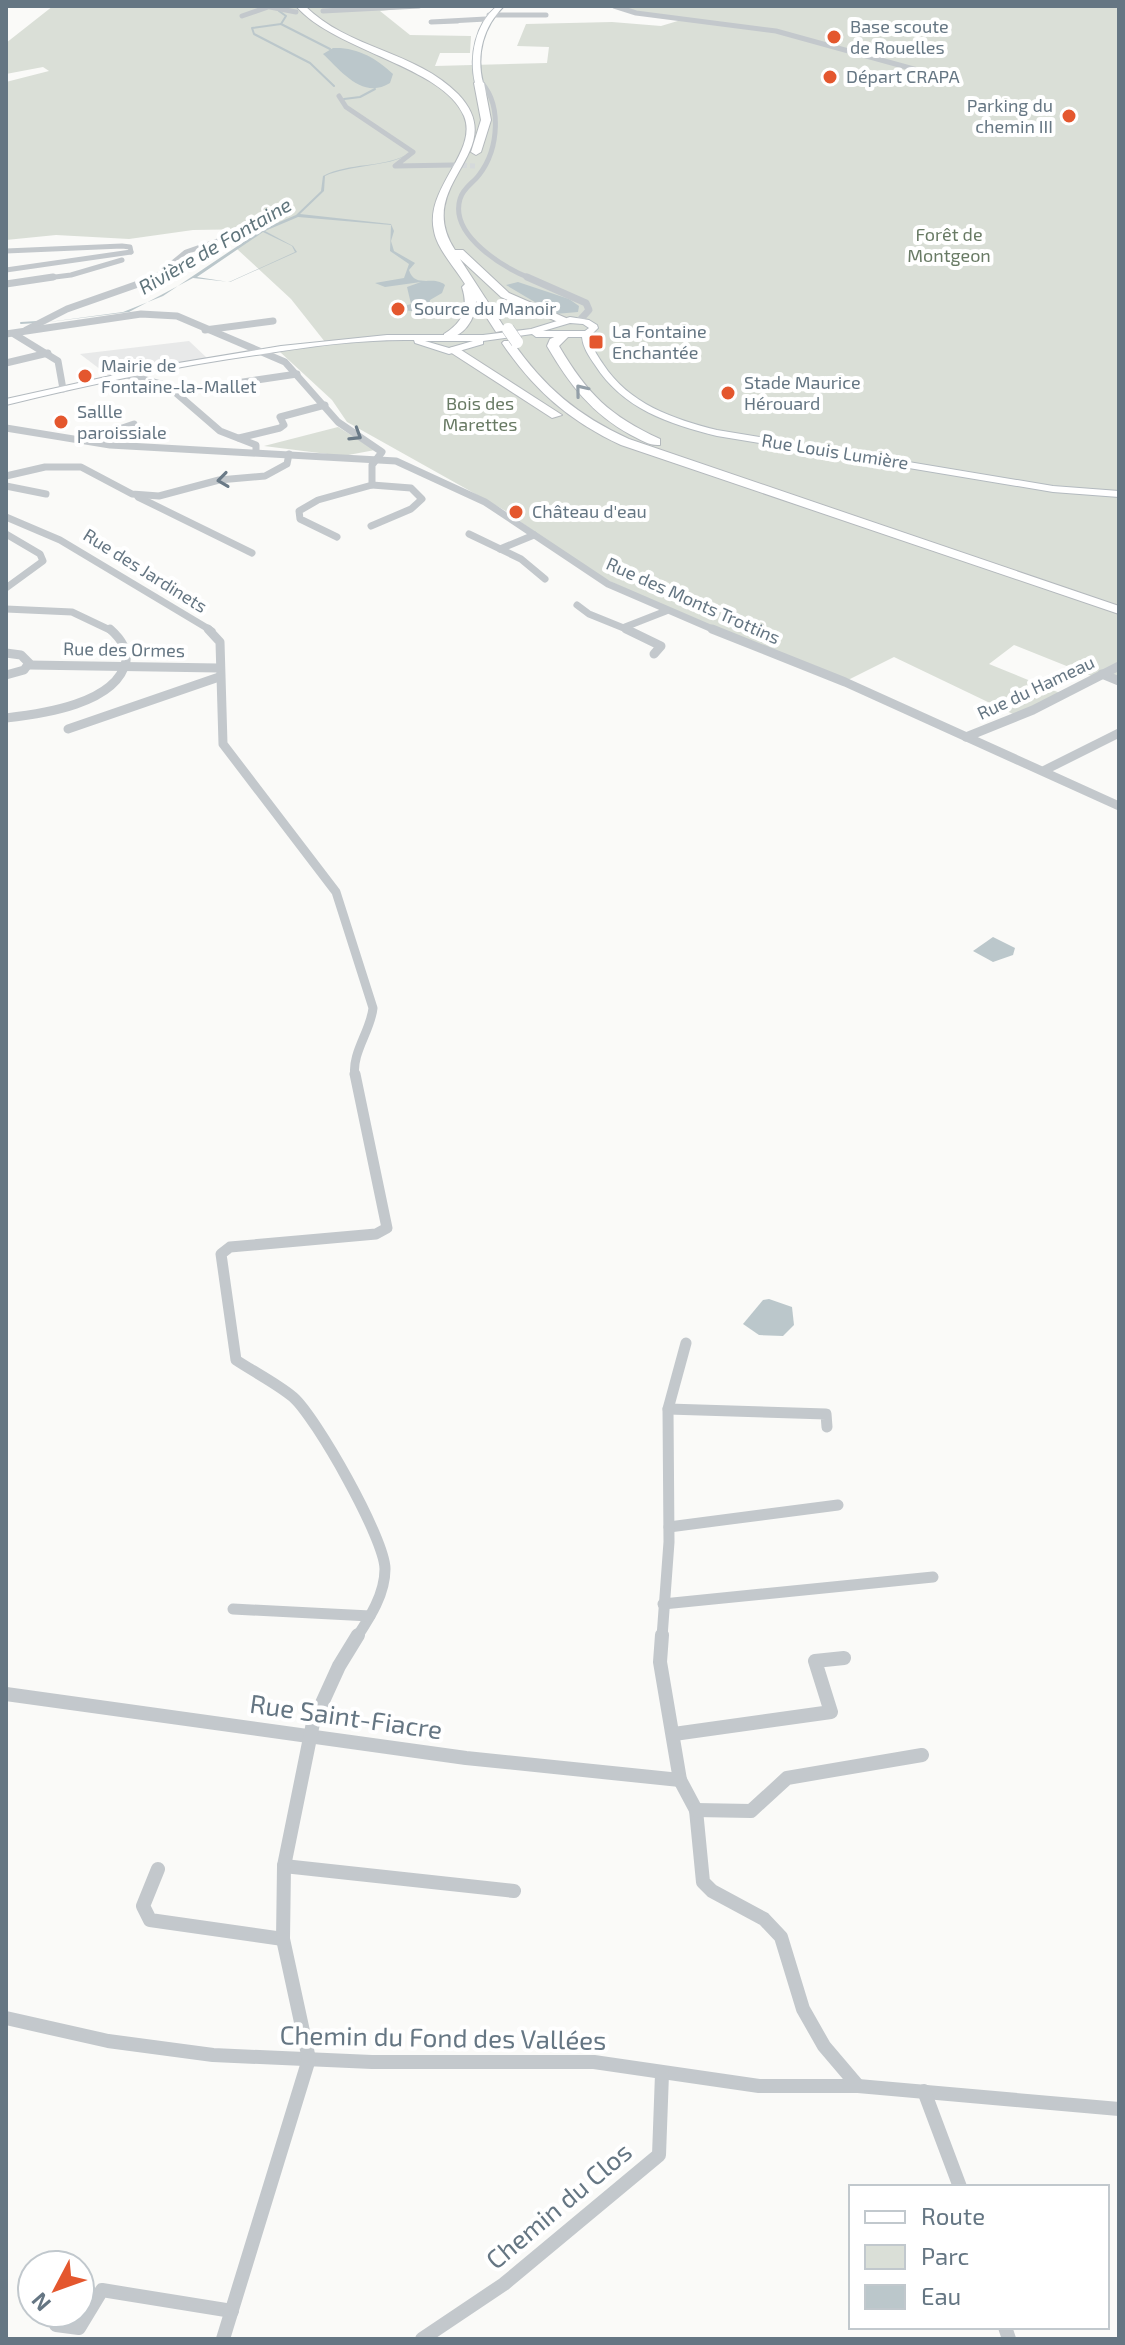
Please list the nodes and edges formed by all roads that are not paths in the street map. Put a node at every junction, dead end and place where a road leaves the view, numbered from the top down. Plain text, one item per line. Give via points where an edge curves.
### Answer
1 (419, 6) edge
2 (501, 6) edge
3 (614, 6) edge
4 (271, 7) edge
5 (301, 7) edge
6 (323, 11) dead end
7 (546, 15) dead end
8 (242, 16) dead end
9 (488, 17) junction
10 (457, 21) dead end
11 (479, 79) junction
12 (957, 81) dead end
13 (339, 96) dead end
14 (473, 164) junction
15 (454, 165) tunnel mouth
16 (484, 167) junction
17 (229, 237) dead end
18 (6, 251) edge
19 (457, 255) junction
20 (122, 260) dead end
21 (6, 270) edge
22 (6, 284) edge
23 (562, 320) junction
24 (580, 320) junction
25 (273, 321) dead end
26 (205, 330) junction
27 (8, 332) edge
28 (22, 332) junction
29 (559, 333) junction
30 (587, 338) junction
31 (438, 339) junction
32 (466, 342) junction
33 (512, 343) junction
34 (454, 350) junction
35 (48, 353) junction
36 (266, 353) junction
37 (6, 363) edge
38 (297, 374) junction
39 (127, 375) junction
40 (63, 389) junction
41 (176, 392) junction
42 (6, 402) edge
43 (325, 405) junction
44 (134, 424) dead end
45 (6, 428) edge
46 (237, 439) junction
47 (81, 442) junction
48 (256, 451) junction
49 (289, 454) junction
50 (377, 459) junction
51 (6, 469) edge
52 (15, 473) junction
53 (6, 476) edge
54 (372, 485) junction
55 (6, 486) edge
56 (751, 486) junction
57 (46, 494) dead end
58 (132, 494) junction
59 (1119, 494) edge
60 (159, 496) junction
61 (150, 504) junction
62 (819, 504) junction
63 (7, 519) edge
64 (371, 526) dead end
65 (6, 534) edge
66 (469, 534) dead end
67 (534, 535) junction
68 (337, 537) dead end
69 (500, 549) junction
70 (252, 553) dead end
71 (545, 579) dead end
72 (6, 588) edge
73 (577, 605) dead end
74 (1119, 607) edge
75 (6, 609) edge
76 (666, 611) junction
77 (625, 627) junction
78 (6, 653) edge
79 (654, 654) dead end
80 (29, 665) junction
81 (125, 666) junction
82 (1119, 666) edge
83 (218, 672) junction
84 (1102, 674) junction
85 (6, 675) edge
86 (1119, 681) edge
87 (6, 718) edge
88 (68, 729) dead end
89 (1119, 733) edge
90 (966, 737) junction
91 (1045, 770) junction
92 (1119, 806) edge
93 (686, 1343) dead end
94 (668, 1409) junction
95 (827, 1427) dead end
96 (838, 1505) dead end
97 (669, 1527) junction
98 (933, 1577) dead end
99 (663, 1604) junction
100 (233, 1609) dead end
101 (370, 1616) junction
102 (844, 1658) dead end
103 (6, 1694) edge
104 (310, 1734) junction
105 (674, 1734) junction
106 (922, 1755) dead end
107 (680, 1780) junction
108 (696, 1810) junction
109 (284, 1866) junction
110 (158, 1869) dead end
111 (514, 1891) dead end
112 (283, 1939) junction
113 (6, 2018) edge
114 (309, 2059) junction
115 (662, 2074) junction
116 (858, 2086) junction
117 (924, 2091) junction
118 (1119, 2109) edge
119 (959, 2185) edge
120 (96, 2300) edge
121 (232, 2311) junction
122 (223, 2339) edge
123 (422, 2339) edge

1 - 6 street
2 - 9 main road
3 - 12 street via 776,31
4 - 5 street
4 - 8 street
5 - 14 highway via 422,68 459,93 477,127
5 - 19 highway via 335,32 426,75 462,106 471,134 466,156 443,187 435,209 439,234
7 - 9 street
9 - 10 street
9 - 11 main road via 478,54
11 - 14 highway via 486,120
11 - 16 street via 497,119
13 - 15 street via 346,107 412,151 395,166
14 - 16 street
14 - 19 highway via 444,204 445,226
16 - 24 street via 458,202 460,215 490,258 586,303 589,310
17 - 28 street via 186,252 157,278
18 - 21 street via 122,246 132,251
19 - 23 highway via 505,295
19 - 31 highway via 473,305 462,325
19 - 33 highway
20 - 22 street via 71,275
23 - 24 main road
23 - 29 main road
24 - 30 main road, Rue Louis Lumière via 594,327
25 - 26 street
26 - 28 street via 177,316 152,313
26 - 36 street
27 - 28 street
27 - 35 street
29 - 30 main road
29 - 32 main road
62 -> 29 highway via 672,449 600,411 579,392 553,346
30 - 59 main road, Rue Louis Lumière via 603,374 618,391 646,411 682,424 1024,485
31 - 32 main road
31 - 34 main road via 435,349
31 - 36 main road via 377,338
32 - 34 main road
33 - 56 highway via 540,389 591,426
33 - 62 highway via 553,390 606,428
34 - 56 highway via 593,434
35 - 37 street
35 - 40 street via 62,368
36 - 38 street
36 - 39 main road
38 - 41 street
38 - 43 street
39 - 40 main road
39 - 41 street
40 - 42 main road
41 - 46 street
43 - 46 street via 280,417 280,428
43 -> 50 street via 344,427 381,451
44 - 47 street
45 - 47 street, Rue des Monts Trottins
46 - 48 street via 256,445
47 - 48 street, Rue des Monts Trottins
48 - 49 street, Rue des Monts Trottins
49 - 50 street, Rue des Monts Trottins
49 -> 60 street via 287,464 275,473 219,480
50 - 54 street
50 - 67 street, Rue des Monts Trottins via 428,473
51 - 52 street
52 - 53 street
52 - 58 street via 81,467
54 - 64 street via 411,488 422,499
54 - 68 street via 299,511 308,525
55 - 57 street
56 - 74 highway
58 - 60 street
58 - 61 street
60 - 61 street
61 - 70 street
62 - 74 highway
63 - 83 street, Rue des Jardinets via 82,549 216,634
65 - 72 street via 43,561
66 - 69 street
67 - 69 street
67 - 76 street, Rue des Monts Trottins via 585,571
69 - 71 street
73 - 77 street
75 - 81 street via 54,610 104,625 127,651
76 - 77 street
76 - 90 street, Rue des Monts Trottins
77 - 79 street via 661,646
78 - 80 street, Rue des Ormes via 24,656
80 - 81 street, Rue des Ormes
80 - 85 street, Rue des Ormes
81 - 83 street, Rue des Ormes
81 - 87 street via 110,684 84,700
82 - 84 street, Rue du Hameau
83 - 88 street
83 - 101 street, Rue des Jardinets via 221,735 228,752 327,875 373,1008 371,1026 353,1065 387,1228 376,1234 221,1254 236,1360 295,1399 366,1509 382,1547 382,1589
84 - 86 street
84 - 90 street, Rue du Hameau
89 - 91 street
90 - 91 street, Rue des Monts Trottins
91 - 92 street, Rue des Monts Trottins
93 - 94 street
94 - 95 street via 826,1414
94 - 97 street
96 - 97 street
97 - 99 street
98 - 99 street
99 - 105 street via 660,1662
100 - 101 street
101 - 104 street via 339,1666
102 - 105 street via 815,1661 831,1712
103 - 104 street, Rue Saint-Fiacre
104 - 107 street, Rue Saint-Fiacre via 481,1760
104 - 109 street
105 - 107 street
106 - 108 street via 787,1778 751,1811
107 - 108 street
108 - 116 street via 703,1882 764,1919 781,1937 803,2009 824,2046
109 - 111 street
109 - 112 street
110 - 112 street via 143,1906 150,1920
112 - 114 street
113 - 114 street, Chemin du Fond des Vallées via 109,2043
114 - 115 street, Chemin du Fond des Vallées via 532,2058 598,2062
114 - 121 street
115 - 116 street, Chemin du Fond des Vallées via 828,2090
115 - 123 street, Chemin du Clos via 659,2155 504,2284
116 - 117 street, Chemin du Fond des Vallées
117 - 118 street, Chemin du Fond des Vallées
117 - 119 street
120 - 121 street via 102,2290
121 - 122 street

